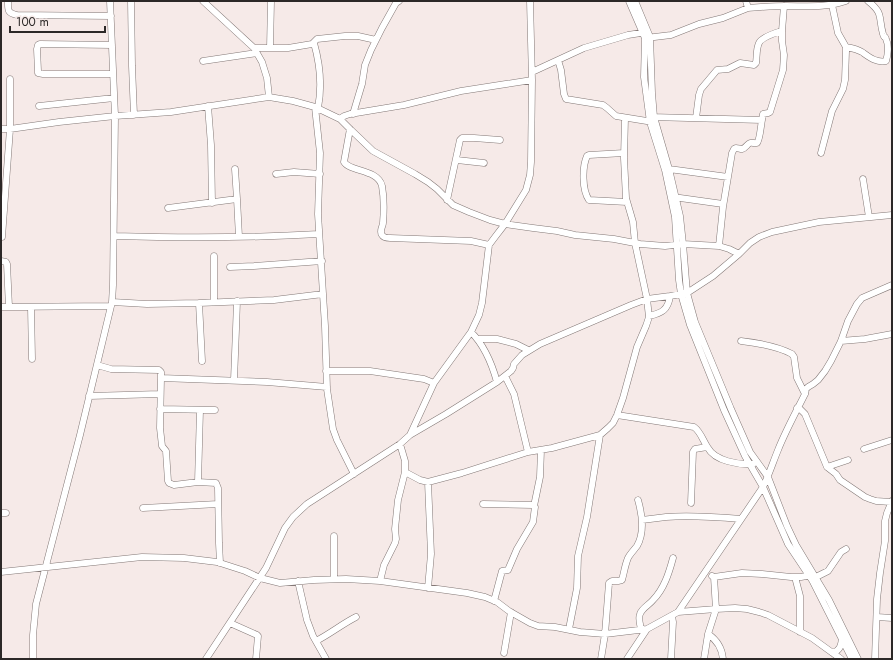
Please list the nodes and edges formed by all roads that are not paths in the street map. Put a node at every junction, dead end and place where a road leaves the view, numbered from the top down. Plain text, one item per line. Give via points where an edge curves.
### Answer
1 (8, 1) edge
2 (110, 1) edge
3 (130, 1) edge
4 (203, 1) edge
5 (271, 1) edge
6 (399, 1) edge
7 (530, 1) edge
8 (629, 1) edge
9 (635, 1) edge
10 (746, 1) edge
11 (846, 1) edge
12 (868, 1) edge
13 (761, 4) edge
14 (832, 5) junction
15 (784, 6) junction
16 (748, 8) junction
17 (111, 16) junction
18 (782, 31) junction
19 (646, 35) junction
20 (376, 40) junction
21 (314, 43) junction
22 (112, 45) junction
23 (846, 47) junction
24 (270, 48) junction
25 (256, 51) junction
26 (558, 60) junction
27 (203, 61) dead end
28 (532, 72) junction
29 (113, 74) junction
30 (10, 79) dead end
31 (532, 80) junction
32 (268, 97) junction
33 (114, 98) junction
34 (39, 106) dead end
35 (208, 106) junction
36 (316, 108) junction
37 (353, 114) junction
38 (134, 115) junction
39 (115, 116) junction
40 (626, 118) junction
41 (696, 118) junction
42 (340, 119) junction
43 (652, 120) junction
44 (762, 120) junction
45 (1, 129) edge
46 (10, 129) junction
47 (350, 129) junction
48 (500, 140) dead end
49 (624, 153) junction
50 (821, 153) dead end
51 (456, 160) junction
52 (484, 163) dead end
53 (235, 169) dead end
54 (667, 170) junction
55 (276, 174) dead end
56 (320, 174) junction
57 (728, 177) junction
58 (863, 179) dead end
59 (673, 197) junction
60 (237, 200) junction
61 (447, 200) junction
62 (627, 202) junction
63 (212, 203) junction
64 (723, 204) junction
65 (168, 208) dead end
66 (892, 215) edge
67 (869, 217) junction
68 (506, 224) junction
69 (319, 234) junction
70 (114, 236) junction
71 (2, 237) dead end
72 (239, 237) junction
73 (635, 243) junction
74 (680, 244) junction
75 (489, 245) junction
76 (719, 246) junction
77 (739, 254) junction
78 (214, 256) dead end
79 (1, 261) edge
80 (322, 261) junction
81 (230, 267) dead end
82 (892, 285) edge
83 (684, 293) junction
84 (323, 294) junction
85 (670, 296) junction
86 (647, 299) junction
87 (237, 301) junction
88 (214, 302) junction
89 (199, 303) junction
90 (112, 304) junction
91 (1, 307) edge
92 (9, 307) junction
93 (31, 307) junction
94 (649, 316) junction
95 (471, 332) junction
96 (892, 334) edge
97 (478, 340) junction
98 (742, 341) dead end
99 (841, 341) junction
100 (528, 350) junction
101 (32, 359) dead end
102 (202, 361) dead end
103 (97, 365) junction
104 (326, 371) junction
105 (505, 376) junction
106 (161, 378) junction
107 (234, 380) junction
108 (497, 382) junction
109 (434, 383) junction
110 (327, 387) junction
111 (160, 394) junction
112 (805, 394) junction
113 (89, 396) junction
114 (797, 408) junction
115 (160, 409) junction
116 (200, 410) junction
117 (215, 410) dead end
118 (616, 415) junction
119 (410, 435) junction
120 (600, 435) junction
121 (892, 440) edge
122 (400, 444) junction
123 (707, 447) junction
124 (864, 449) dead end
125 (541, 450) junction
126 (528, 452) junction
127 (848, 460) dead end
128 (751, 464) junction
129 (758, 464) junction
130 (827, 467) junction
131 (405, 472) junction
132 (354, 474) junction
133 (768, 477) junction
134 (198, 482) junction
135 (428, 482) junction
136 (763, 487) junction
137 (638, 500) dead end
138 (892, 501) edge
139 (691, 503) dead end
140 (218, 504) junction
141 (483, 504) dead end
142 (534, 506) junction
143 (143, 508) dead end
144 (741, 519) junction
145 (642, 520) junction
146 (334, 536) dead end
147 (846, 549) dead end
148 (673, 558) dead end
149 (220, 563) junction
150 (46, 567) junction
151 (1, 572) edge
152 (706, 572) junction
153 (812, 576) junction
154 (714, 577) junction
155 (795, 577) junction
156 (260, 578) junction
157 (334, 579) junction
158 (298, 581) junction
159 (380, 581) junction
160 (428, 588) junction
161 (494, 601) junction
162 (716, 609) junction
163 (511, 612) junction
164 (678, 612) junction
165 (672, 616) junction
166 (356, 617) dead end
167 (877, 617) junction
168 (892, 618) edge
169 (230, 623) junction
170 (644, 629) junction
171 (569, 630) junction
172 (800, 632) junction
173 (605, 634) junction
174 (708, 634) junction
175 (842, 639) junction
176 (316, 641) junction
177 (504, 653) dead end
178 (833, 653) junction
179 (33, 659) edge
180 (206, 659) edge
181 (256, 659) edge
182 (326, 659) edge
183 (601, 659) edge
184 (627, 659) edge
185 (671, 659) edge
186 (704, 659) edge
187 (723, 659) edge
188 (841, 659) edge
189 (852, 659) edge
190 (858, 659) edge
191 (875, 659) edge

1 - 17 street via 8,11 17,15
2 - 17 street
3 - 38 street
4 - 25 street
5 - 24 street
6 - 20 street
7 - 28 street
8 - 19 street
9 - 19 street
10 - 16 street
11 - 14 street
12 - 23 street via 880,15 883,33 888,43 886,61 879,61 856,49
13 - 15 street
13 - 16 street
14 - 15 street
14 - 23 street via 838,33
15 - 18 street
16 - 19 street via 671,35
17 - 22 street
18 - 41 street via 761,41 754,65 740,63 728,70 717,70 701,89
18 - 44 street via 783,70 770,112 763,114
19 - 26 street via 628,35 584,48
19 - 43 street via 652,88
20 - 21 street via 345,36 317,39
20 - 37 street via 365,64
21 - 24 street via 288,48
21 - 36 street via 320,78
22 - 29 street
22 - 29 street via 40,44 37,49 38,73
23 - 50 street via 845,80 832,111
24 - 25 street
25 - 27 street
25 - 32 street via 262,62
26 - 28 street
26 - 40 street via 566,99 603,105 616,116
28 - 31 street
29 - 33 street
30 - 46 street
31 - 37 street via 461,90 404,105
31 - 68 street via 530,175 526,190
32 - 35 street
32 - 36 street
33 - 34 street
33 - 39 street
35 - 38 street
35 - 63 street
36 - 42 street
36 - 56 street
37 - 42 street
38 - 39 street
39 - 46 street
39 - 70 street
40 - 43 street
40 - 49 street
41 - 43 street
41 - 44 street
42 - 47 street
43 - 54 street
44 - 57 street via 757,142 750,143 742,149 734,149
45 - 46 street
46 - 71 street
47 - 61 street via 373,151 428,182
47 - 75 street via 344,162 371,174 382,185 383,236 470,241
48 - 51 street via 462,138
49 - 62 street
49 - 62 street via 586,156 583,171 589,200
51 - 52 street
51 - 61 street
53 - 60 street
54 - 57 street
54 - 59 street
55 - 56 street
56 - 69 street
57 - 64 street
58 - 67 street
59 - 64 street
59 - 74 street via 680,216
60 - 63 street
60 - 72 street
61 - 68 street via 469,212
62 - 73 street via 633,222
63 - 65 street
64 - 76 street
66 - 67 street
67 - 77 street via 819,222 772,232 750,243
68 - 73 street
68 - 75 street
69 - 72 street
69 - 80 street
70 - 72 street
70 - 90 street
73 - 74 street via 665,246
73 - 86 street
74 - 76 street
74 - 83 street
75 - 95 street via 482,303
76 - 77 street
77 - 83 street via 713,276
78 - 88 street
79 - 92 street via 7,264
80 - 81 street
80 - 84 street
82 - 99 street via 859,301
83 - 85 street
83 - 128 street via 690,325 721,403
83 - 129 street via 731,409
84 - 87 street via 274,300
84 - 104 street
85 - 86 street
85 - 94 street via 665,309
86 - 94 street
86 - 100 street
87 - 88 street
87 - 107 street
88 - 89 street
89 - 90 street
89 - 102 street
90 - 93 street
90 - 103 street
91 - 92 street
92 - 93 street
93 - 101 street
94 - 118 street via 636,347
95 - 97 street
95 - 109 street
96 - 99 street
97 - 100 street via 497,339
97 - 108 street
98 - 112 street via 792,354 797,378
99 - 112 street via 826,371 808,387
100 - 105 street
103 - 106 street via 111,369 158,369
103 - 113 street
104 - 109 street via 370,371 424,379
104 - 110 street
105 - 108 street
105 - 126 street via 514,394
106 - 107 street
106 - 111 street
107 - 110 street
108 - 119 street
109 - 119 street
110 - 132 street via 333,430
111 - 113 street
111 - 115 street
112 - 114 street
113 - 150 street
114 - 130 street via 805,414
114 - 133 street
115 - 116 street
115 - 134 street via 162,446 166,451 169,483 174,485
116 - 117 street
116 - 134 street
118 - 120 street
118 - 123 street via 694,427
119 - 122 street
120 - 125 street
120 - 171 street via 578,556 577,588
121 - 124 street
122 - 131 street
122 - 132 street
123 - 128 street via 719,458
123 - 139 street via 695,449 693,452
125 - 126 street
125 - 142 street via 540,477
126 - 135 street via 462,474
127 - 130 street
128 - 129 street
128 - 136 street
129 - 133 street
130 - 138 street via 840,480 865,497 876,501
131 - 135 street
131 - 159 street via 398,500 396,539
132 - 156 street via 307,504 293,518 285,528
133 - 136 street
133 - 153 street via 787,526
134 - 140 street via 216,483
135 - 160 street via 431,554
136 - 144 street
136 - 153 street via 788,544
137 - 145 street
138 - 167 street via 885,521
140 - 143 street
140 - 149 street
141 - 142 street
142 - 161 street via 533,522 508,570 502,571
144 - 145 street via 682,516
144 - 152 street
145 - 173 street via 640,539 627,560 622,580 609,583
146 - 157 street
147 - 153 street via 828,571
148 - 170 street via 660,591 641,612 639,619
149 - 150 street via 184,558 142,557
149 - 156 street
150 - 151 street
150 - 179 street via 36,604
152 - 154 street
152 - 164 street
153 - 155 street
153 - 175 street
153 - 190 street via 828,600
154 - 155 street via 742,573
154 - 162 street
155 - 172 street via 800,596
156 - 158 street via 280,583
156 - 169 street
157 - 158 street
157 - 159 street
158 - 176 street
159 - 160 street
160 - 161 street via 467,593
161 - 163 street
162 - 164 street
162 - 172 street via 735,608 759,612
162 - 174 street
163 - 171 street via 538,626
163 - 177 street
164 - 165 street
165 - 170 street
165 - 185 street
166 - 176 street
167 - 168 street
167 - 191 street
169 - 180 street
169 - 181 street via 258,636
170 - 173 street
170 - 184 street
171 - 173 street
172 - 178 street
173 - 183 street
174 - 186 street
174 - 187 street via 718,644
175 - 178 street via 840,648
175 - 189 street
176 - 182 street
178 - 188 street

